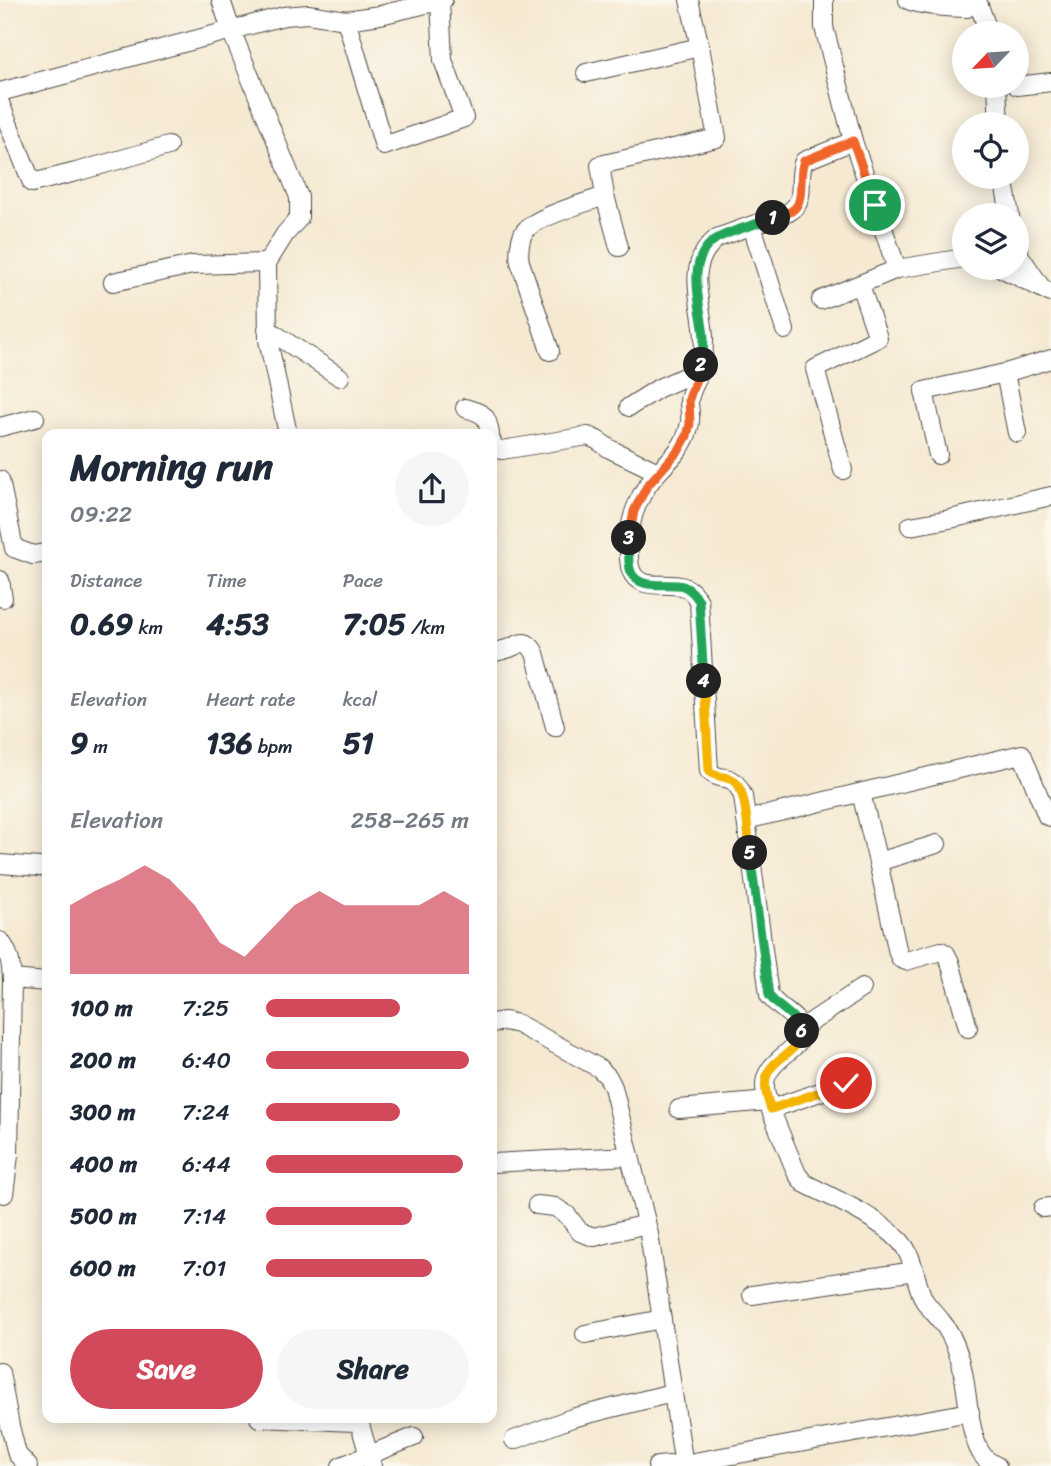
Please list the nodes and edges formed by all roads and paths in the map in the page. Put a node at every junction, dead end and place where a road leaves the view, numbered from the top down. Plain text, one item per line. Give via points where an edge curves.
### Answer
1 (221, 0) edge
2 (441, 0) edge
3 (689, 0) edge
4 (824, 0) edge
5 (908, 0) edge
6 (976, 0) edge
7 (335, 12) edge
8 (984, 21) edge
9 (231, 30) junction
10 (700, 47) junction
11 (586, 73) dead end
12 (1051, 82) edge
13 (1029, 84) edge
14 (0, 92) edge
15 (0, 103) edge
16 (853, 141) junction
17 (168, 146) dead end
18 (605, 196) junction
19 (752, 226) junction
20 (619, 247) dead end
21 (952, 260) edge
22 (267, 262) junction
23 (1029, 268) edge
24 (897, 269) junction
25 (1026, 280) edge
26 (113, 282) dead end
27 (860, 285) junction
28 (1046, 290) edge
29 (821, 300) dead end
30 (267, 329) junction
31 (785, 330) dead end
32 (550, 351) dead end
33 (1051, 359) edge
34 (700, 370) junction
35 (1005, 373) junction
36 (340, 377) dead end
37 (629, 407) dead end
38 (465, 408) dead end
39 (35, 418) dead end
40 (0, 427) edge
41 (287, 429) edge
42 (489, 429) edge
43 (1017, 433) dead end
44 (497, 450) edge
45 (938, 455) dead end
46 (843, 470) dead end
47 (658, 472) junction
48 (0, 480) edge
49 (1051, 496) edge
50 (910, 526) dead end
51 (7, 552) edge
52 (42, 554) edge
53 (499, 651) edge
54 (555, 727) dead end
55 (860, 793) junction
56 (1051, 817) edge
57 (746, 820) junction
58 (937, 844) dead end
59 (878, 862) junction
60 (0, 864) edge
61 (40, 867) dead end
62 (0, 941) edge
63 (12, 979) junction
64 (42, 982) edge
65 (862, 988) dead end
66 (497, 1022) edge
67 (802, 1028) junction
68 (968, 1028) dead end
69 (846, 1083) dead end
70 (769, 1105) junction
71 (679, 1109) dead end
72 (630, 1156) junction
73 (497, 1163) edge
74 (4, 1194) dead end
75 (537, 1205) dead end
76 (646, 1224) junction
77 (915, 1271) junction
78 (752, 1295) dead end
79 (662, 1319) junction
80 (585, 1334) dead end
81 (0, 1372) edge
82 (672, 1393) junction
83 (970, 1412) junction
84 (357, 1423) edge
85 (414, 1437) dead end
86 (514, 1440) dead end
87 (371, 1460) edge
88 (683, 1465) edge
89 (28, 1466) edge
90 (341, 1466) edge
91 (657, 1466) edge
92 (997, 1466) edge

1 - 9 street
2 - 7 street via 380,15
2 - 7 street via 443,60 464,118 384,146
3 - 10 street
4 - 16 street via 824,27
5 - 6 street via 967,8
6 - 8 street
7 - 9 street via 284,16
9 - 14 street
9 - 22 street via 299,197 299,218
10 - 11 street
10 - 18 street via 717,138 600,165
12 - 13 street
15 - 17 street via 32,183
16 - 19 street via 804,161 797,208
16 - 24 street
18 - 20 street
18 - 32 street via 543,218 525,231 518,254
19 - 31 street
19 - 34 street via 717,238 698,266 704,339
21 - 24 street
22 - 26 street via 193,265
22 - 30 street
23 - 28 street
24 - 27 street
25 - 28 street
27 - 29 street
27 - 46 street via 878,338 816,369
30 - 36 street
30 - 41 street
33 - 35 street
34 - 37 street
34 - 47 street via 689,399 687,436
35 - 43 street
35 - 45 street via 924,391
38 - 42 street via 485,416
39 - 40 street
44 - 47 street via 588,436
47 - 57 street via 634,511 629,537 631,572 647,584 684,587 699,601 709,772 737,783
48 - 51 street
49 - 50 street
51 - 52 street
53 - 54 street via 525,642 531,647
55 - 56 street via 1022,754
55 - 57 street
55 - 59 street
57 - 67 street via 769,995
58 - 59 street
59 - 68 street via 901,959 941,951 946,954
60 - 61 street
62 - 63 street via 10,958
63 - 64 street
63 - 74 street via 9,1154
65 - 67 street
66 - 72 street via 518,1024 608,1077
67 - 70 street via 796,1044 766,1075
69 - 70 street
70 - 71 street
70 - 77 street via 804,1183 872,1219 899,1240
72 - 73 street
72 - 76 street
75 - 76 street via 555,1207 580,1232 594,1237
76 - 79 street
77 - 78 street
77 - 83 street via 923,1298 942,1322 960,1359
79 - 80 street
79 - 82 street
81 - 89 street via 18,1454
82 - 86 street via 572,1418
82 - 88 street
83 - 88 street
83 - 92 street via 978,1448
84 - 87 street
85 - 87 street
87 - 90 street
88 - 91 street

